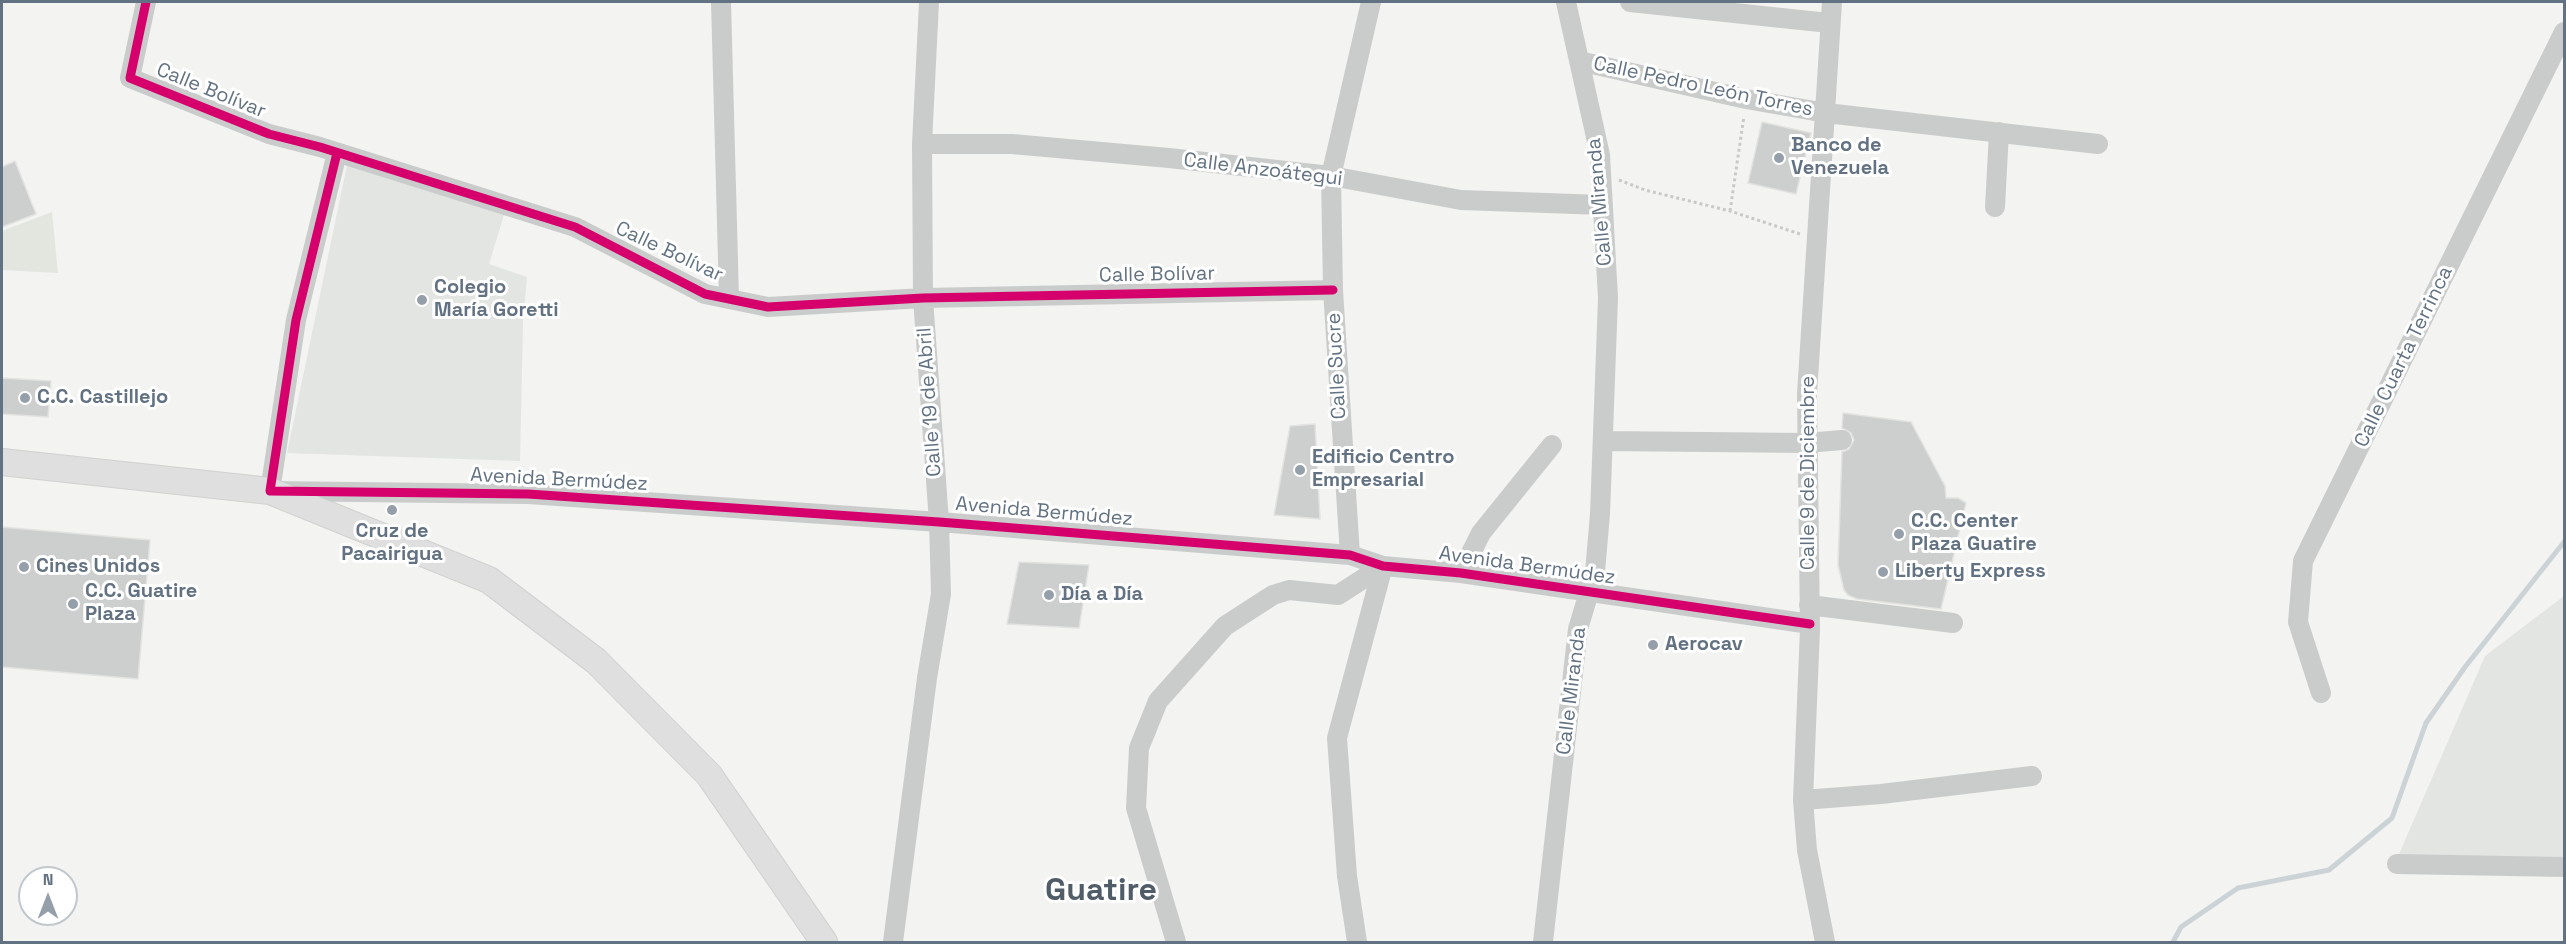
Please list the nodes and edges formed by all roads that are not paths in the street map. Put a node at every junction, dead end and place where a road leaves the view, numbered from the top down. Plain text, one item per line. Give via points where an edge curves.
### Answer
1 (146, 2) edge
2 (721, 2) edge
3 (929, 2) edge
4 (1371, 2) edge
5 (1566, 2) edge
6 (1630, 2) edge
7 (1832, 2) edge
8 (1829, 23) junction
9 (2565, 32) edge
10 (1579, 61) junction
11 (1826, 113) junction
12 (1999, 132) junction
13 (922, 144) junction
14 (2098, 144) dead end
15 (328, 150) junction
16 (1331, 176) junction
17 (1603, 205) junction
18 (1995, 207) dead end
19 (1333, 290) junction
20 (729, 298) junction
21 (923, 298) junction
22 (1842, 440) dead end
23 (1603, 441) junction
24 (1807, 443) junction
25 (1552, 445) dead end
26 (2, 462) edge
27 (270, 491) junction
28 (939, 522) junction
29 (1350, 555) junction
30 (1383, 566) junction
31 (1461, 573) junction
32 (1589, 594) junction
33 (1809, 615) junction
34 (1953, 623) dead end
35 (2321, 693) dead end
36 (2032, 776) dead end
37 (1803, 800) junction
38 (2397, 864) dead end
39 (2565, 867) edge
40 (824, 942) edge
41 (893, 942) edge
42 (1176, 942) edge
43 (1357, 942) edge
44 (1543, 942) edge
45 (1825, 942) edge

1 - 15 street, Calle Bolívar via 130,78 269,134
2 - 20 street
3 - 13 street, Calle 19 de Abril
4 - 16 street, Calle Sucre
5 - 10 street, Calle Miranda
6 - 8 street
7 - 8 street, Calle 9 de Diciembre
8 - 11 street, Calle 9 de Diciembre
9 - 35 street, Calle Cuarta Terrinca via 2303,561 2298,622
10 - 11 street, Calle Pedro León Torres
10 - 17 street, Calle Miranda via 1600,155
11 - 12 street, Calle Pedro León Torres
11 - 24 street, Calle 9 de Diciembre
12 - 14 street, Calle Pedro León Torres
12 - 18 street
13 - 16 street, Calle Anzoátegui via 1012,144
13 - 21 street, Calle 19 de Abril
15 - 20 street, Calle Bolívar via 575,227 705,294
15 - 27 street
16 - 17 street, Calle Anzoátegui via 1461,200
16 - 19 street, Calle Sucre
17 - 23 street, Calle Miranda via 1608,298
19 - 21 street, Calle Bolívar
19 - 29 street, Calle Sucre
20 - 21 street, Calle Bolívar via 768,307
21 - 28 street, Calle 19 de Abril
22 - 24 street
23 - 24 street
23 - 32 street, Calle Miranda via 1595,572
24 - 33 street, Calle 9 de Diciembre
25 - 31 street via 1481,533
26 - 27 main road
27 - 28 street, Avenida Bermúdez via 528,494
27 - 40 main road via 489,580 596,661 708,775
28 - 29 street, Avenida Bermúdez
28 - 41 street, Calle 19 de Abril via 941,594
29 - 30 street, Avenida Bermúdez
30 - 31 street, Avenida Bermúdez
30 - 42 street via 1338,595 1289,590 1273,595 1225,626 1158,701 1140,748 1136,808
30 - 43 street via 1337,738 1347,876
31 - 32 street, Avenida Bermúdez
32 - 33 street, Avenida Bermúdez
32 - 44 street, Calle Miranda via 1578,629
33 - 34 street, Avenida Bermúdez
33 - 37 street, Calle 9 de Diciembre
36 - 37 street
37 - 45 street, Calle 9 de Diciembre via 1807,850
38 - 39 street

